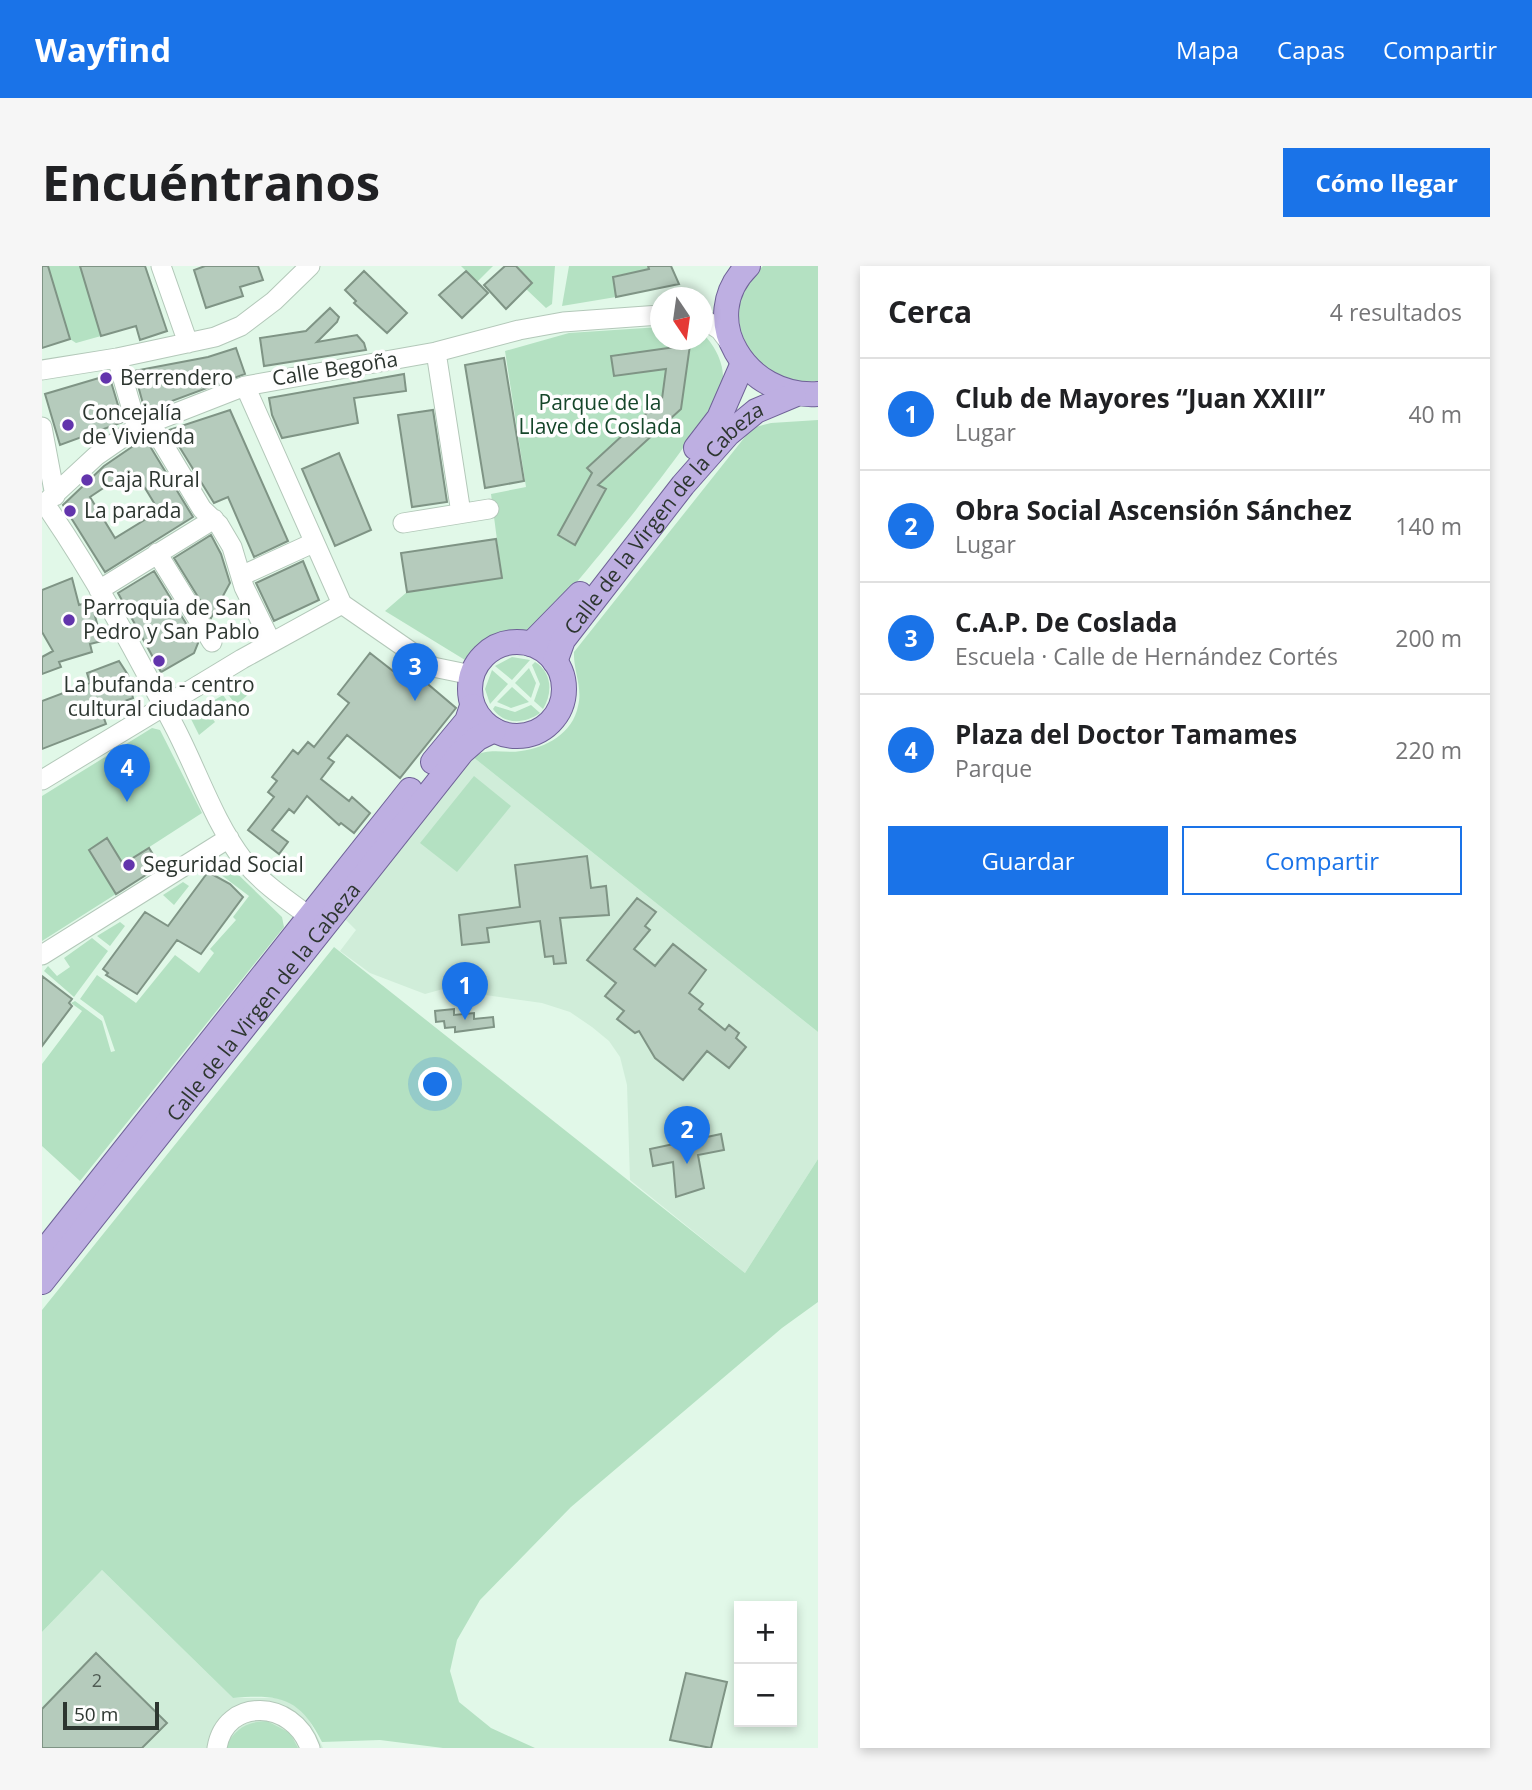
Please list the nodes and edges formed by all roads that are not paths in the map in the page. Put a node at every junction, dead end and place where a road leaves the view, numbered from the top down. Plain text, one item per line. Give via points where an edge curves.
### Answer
1 (161, 266) edge
2 (310, 266) edge
3 (748, 266) edge
4 (650, 316) edge
5 (713, 325) edge
6 (188, 343) junction
7 (436, 352) junction
8 (739, 356) junction
9 (117, 358) junction
10 (42, 370) edge
11 (245, 386) junction
12 (806, 394) edge
13 (144, 425) junction
14 (42, 427) edge
15 (47, 502) edge
16 (489, 509) dead end
17 (461, 513) junction
18 (214, 519) junction
19 (403, 523) dead end
20 (313, 543) junction
21 (157, 553) junction
22 (241, 576) junction
23 (99, 590) junction
24 (342, 604) junction
25 (212, 642) dead end
26 (271, 642) junction
27 (531, 644) junction
28 (555, 662) junction
29 (472, 675) junction
30 (162, 706) junction
31 (472, 706) junction
32 (494, 730) junction
33 (42, 780) edge
34 (229, 838) junction
35 (316, 921) junction
36 (42, 955) edge
37 (42, 1254) edge
38 (42, 1282) edge
39 (217, 1748) edge
40 (310, 1748) edge

1 - 6 street
2 - 6 street via 241,326
3 - 8 main road via 734,288 729,308 729,330
4 - 7 street, Calle Begoña via 563,322
5 - 8 street
6 - 9 street
7 - 11 street, Calle Begoña
7 - 17 street
8 - 12 main road via 765,384
8 - 27 main road, Calle de la Virgen de la Cabeza via 719,418 585,588
9 - 10 street
9 - 13 street
11 - 13 street, Calle Begoña
11 - 20 street
12 - 28 main road, Calle de la Virgen de la Cabeza via 756,411 728,434 563,640
13 - 15 street, Calle Begoña via 96,456
13 - 18 street via 202,509
14 - 15 street
15 - 23 street
16 - 17 street
17 - 19 street
18 - 21 street
18 - 22 street via 232,547
20 - 22 street
20 - 24 street
21 - 23 street
21 - 25 street
22 - 26 street
23 - 30 street
24 - 26 street
24 - 29 street via 433,667
26 - 30 street
27 - 28 main road
27 - 29 main road via 518,642 492,649
28 - 32 main road via 564,695 548,725 527,735
29 - 31 main road
30 - 33 street
30 - 34 street
31 - 32 main road
31 - 35 main road, Calle de la Virgen de la Cabeza via 467,721
32 - 35 main road, Calle de la Virgen de la Cabeza via 462,752
34 - 35 street via 252,869 296,910
34 - 36 street
35 - 37 main road, Calle de la Virgen de la Cabeza
35 - 38 main road, Calle de la Virgen de la Cabeza
39 - 40 street via 227,1726 259,1710 277,1712 293,1721

